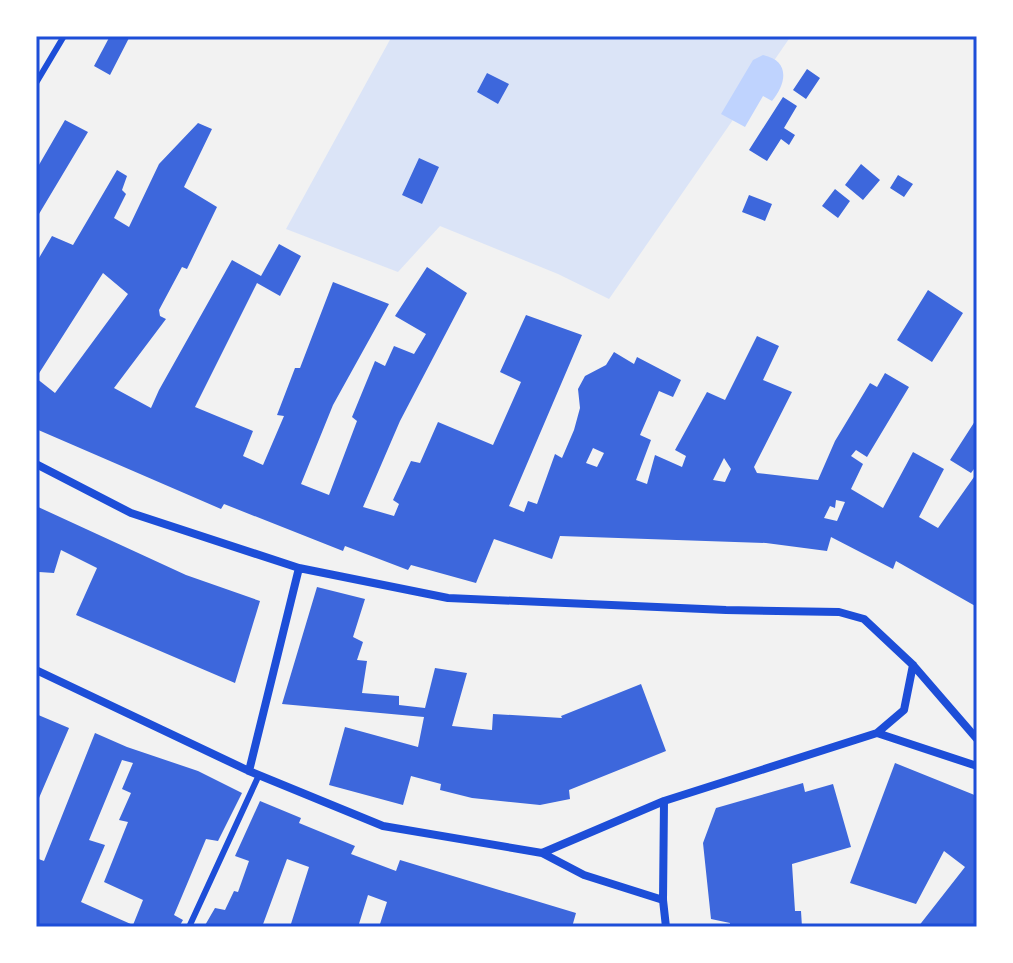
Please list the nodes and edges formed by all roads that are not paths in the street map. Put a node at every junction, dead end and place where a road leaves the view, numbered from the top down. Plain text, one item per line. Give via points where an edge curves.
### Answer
1 (64, 36) edge
2 (36, 83) edge
3 (36, 464) edge
4 (299, 568) junction
5 (913, 665) junction
6 (36, 670) edge
7 (877, 733) junction
8 (977, 739) edge
9 (977, 766) edge
10 (249, 771) junction
11 (259, 775) junction
12 (664, 801) junction
13 (542, 853) junction
14 (663, 900) junction
15 (189, 927) edge
16 (666, 927) edge

1 - 2 lane
3 - 4 street via 131,513
4 - 5 street via 448,598 839,612 864,619
4 - 10 street
5 - 7 street via 904,710
5 - 8 street
6 - 10 street
7 - 9 street
7 - 12 street
10 - 11 street
11 - 13 street via 383,826
11 - 15 lane
12 - 13 street
12 - 14 street
13 - 14 street via 584,875
14 - 16 street

